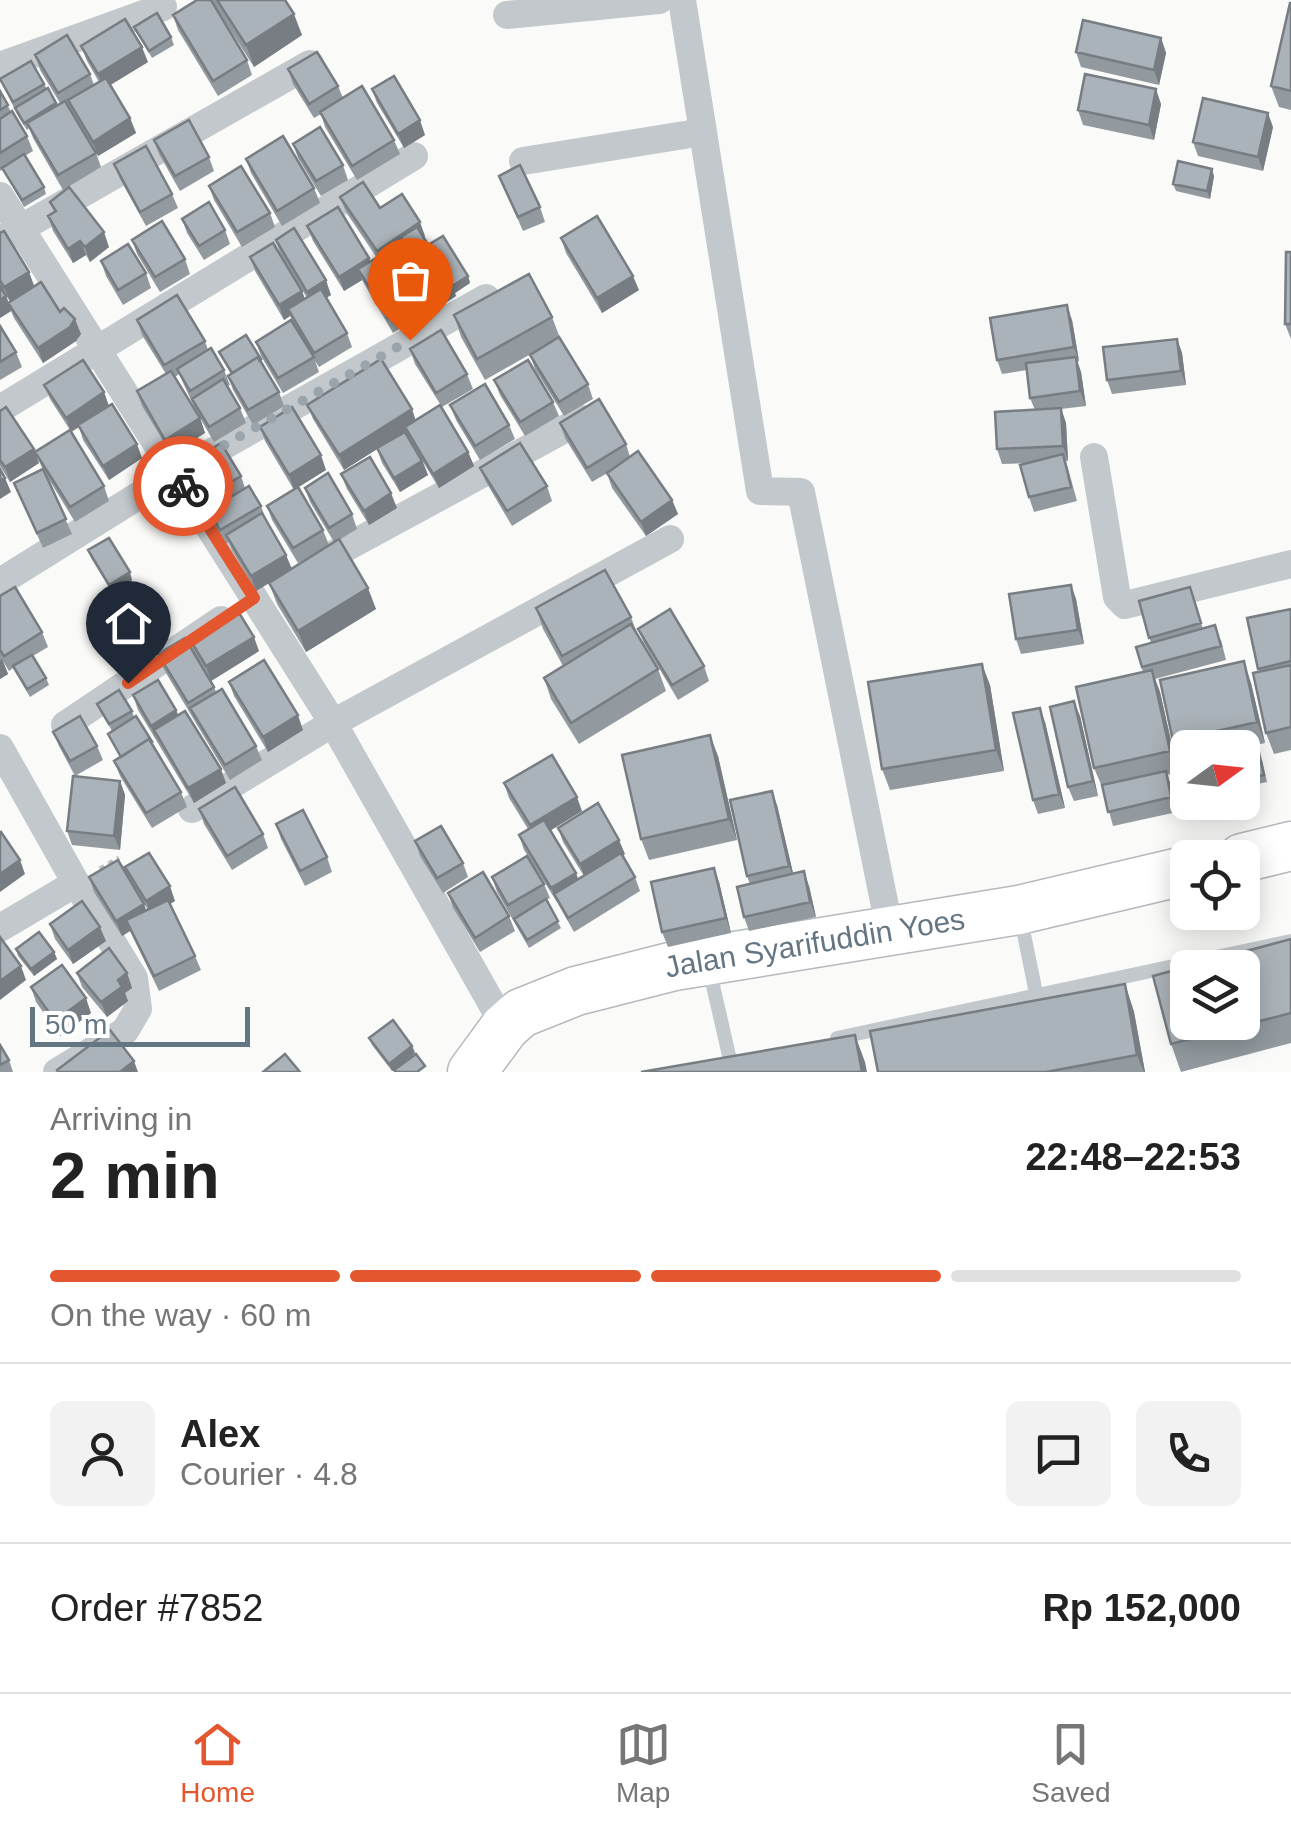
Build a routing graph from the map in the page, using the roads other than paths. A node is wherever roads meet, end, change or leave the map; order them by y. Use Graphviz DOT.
graph roads {
  1 [pos="659,0"];
  2 [pos="682,0"];
  3 [pos="163,7"];
  4 [pos="507,14"];
  5 [pos="310,64"];
  6 [pos="0,66"];
  7 [pos="703,132"];
  8 [pos="414,156"];
  9 [pos="524,160"];
  10 [pos="0,196"];
  11 [pos="10,235"];
  12 [pos="511,284"];
  13 [pos="95,348"];
  14 [pos="0,409"];
  15 [pos="583,419"];
  16 [pos="1094,457"];
  17 [pos="175,473"];
  18 [pos="670,539"];
  19 [pos="1291,564"];
  20 [pos="0,582"];
  21 [pos="271,589"];
  22 [pos="333,724"];
  23 [pos="65,725"];
  24 [pos="1,754"];
  25 [pos="192,808"];
  26 [pos="1291,846"];
  27 [pos="1260,854"];
  28 [pos="1170,874"];
  29 [pos="76,884"];
  30 [pos="1019,910"];
  31 [pos="0,928"];
  32 [pos="890,930"];
  33 [pos="1291,941"];
  34 [pos="707,960"];
  35 [pos="1037,998"];
  36 [pos="506,1027"];
  37 [pos="826,1040"];
  38 [pos="749,1056"];
  39 [pos="57,1072"];
  40 [pos="472,1072"];
  1 -- 4 [label="street"];
  2 -- 7 [label="street"];
  3 -- 6 [label="street"];
  5 -- 11 [label="street"];
  7 -- 9 [label="street"];
  7 -- 32 [label="street"];
  8 -- 13 [label="street"];
  10 -- 11 [label="street"];
  11 -- 13 [label="street"];
  12 -- 17 [label="street"];
  13 -- 14 [label="street"];
  13 -- 17 [label="street"];
  15 -- 21 [label="street"];
  16 -- 19 [label="street"];
  17 -- 20 [label="street"];
  17 -- 21 [label="street"];
  18 -- 22 [label="street"];
  21 -- 22 [label="street"];
  21 -- 23 [label="street"];
  22 -- 25 [label="street"];
  22 -- 36 [label="street"];
  24 -- 29 [label="street"];
  26 -- 27 [label="highway"];
  28 -- 30 [label="highway, Jalan Syarifuddin Yoes"];
  29 -- 31 [label="street"];
  29 -- 39 [label="street"];
  30 -- 32 [label="highway, Jalan Syarifuddin Yoes"];
  30 -- 35 [label="lane"];
  32 -- 34 [label="highway, Jalan Syarifuddin Yoes"];
  33 -- 35 [label="lane"];
  34 -- 36 [label="highway, Jalan Syarifuddin Yoes"];
  34 -- 38 [label="lane"];
  35 -- 37 [label="lane"];
  36 -- 40 [label="highway, Jalan Syarifuddin Yoes"];
}
